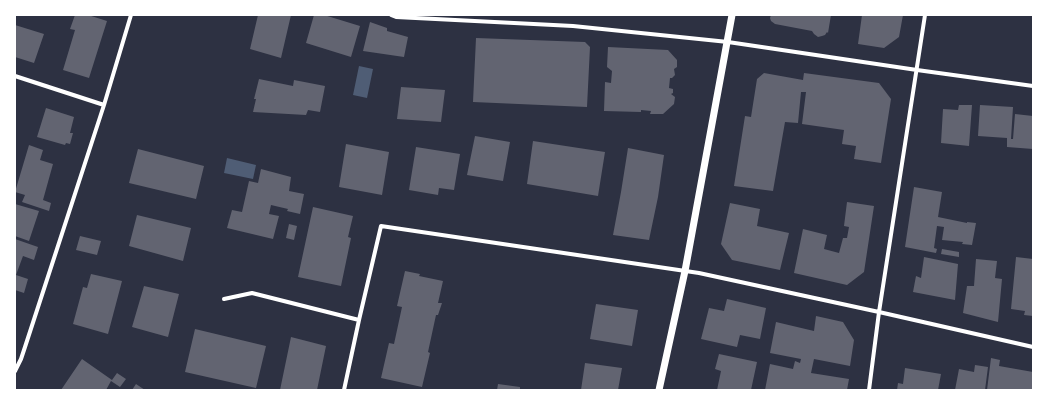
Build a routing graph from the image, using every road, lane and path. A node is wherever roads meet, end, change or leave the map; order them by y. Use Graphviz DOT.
graph roads {
  1 [pos="131,15"];
  2 [pos="391,15"];
  3 [pos="732,15"];
  4 [pos="925,15"];
  5 [pos="728,42"];
  6 [pos="917,70"];
  7 [pos="15,76"];
  8 [pos="1033,86"];
  9 [pos="104,105"];
  10 [pos="686,271"];
  11 [pos="224,299"];
  12 [pos="879,312"];
  13 [pos="358,320"];
  14 [pos="1033,347"];
  15 [pos="15,371"];
  16 [pos="344,390"];
  17 [pos="659,390"];
  18 [pos="868,390"];
  1 -- 9 [label="street"];
  2 -- 5 [label="street"];
  3 -- 5 [label="street"];
  4 -- 6 [label="street"];
  5 -- 6 [label="street"];
  5 -- 10 [label="street"];
  6 -- 8 [label="street"];
  6 -- 12 [label="street"];
  7 -- 9 [label="street"];
  9 -- 15 [label="street"];
  10 -- 12 [label="street"];
  10 -- 13 [label="street"];
  10 -- 17 [label="street"];
  11 -- 13 [label="street"];
  12 -- 14 [label="street"];
  12 -- 18 [label="street"];
  13 -- 16 [label="street"];
}
